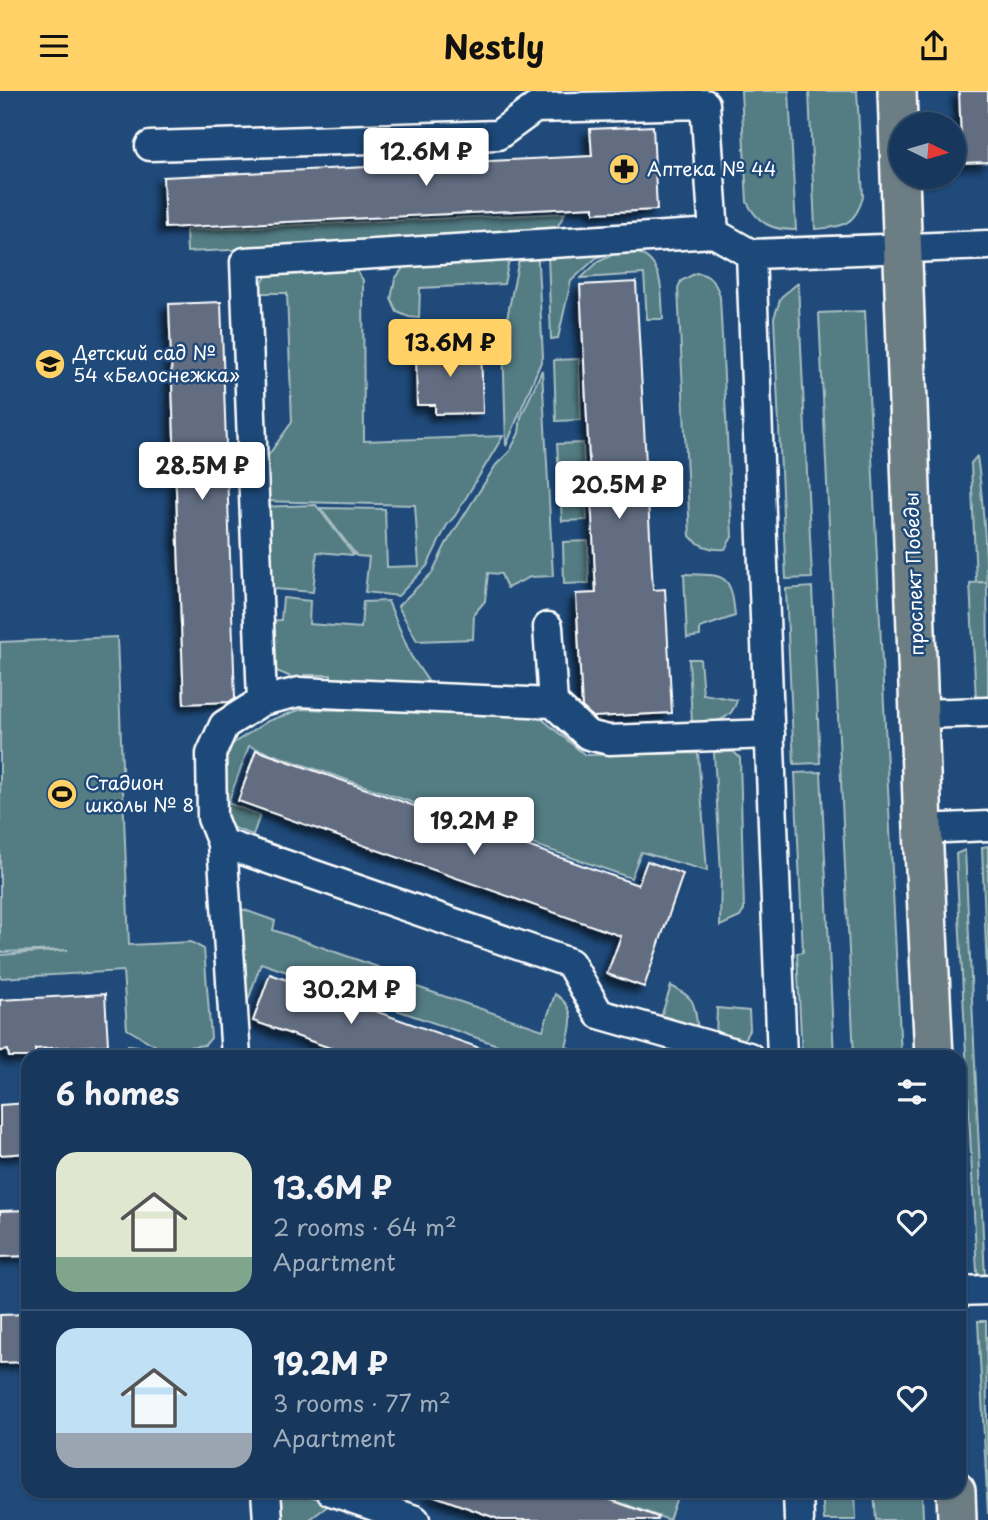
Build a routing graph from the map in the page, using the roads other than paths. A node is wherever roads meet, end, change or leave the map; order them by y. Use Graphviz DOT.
graph roads {
  1 [pos="897,91"];
  2 [pos="530,100"];
  3 [pos="150,146"];
  4 [pos="713,233"];
  5 [pos="988,245"];
  6 [pos="904,249"];
  7 [pos="751,254"];
  8 [pos="548,627"];
  9 [pos="262,701"];
  10 [pos="552,703"];
  11 [pos="988,712"];
  12 [pos="919,714"];
  13 [pos="770,734"];
  14 [pos="988,826"];
  15 [pos="922,829"];
  16 [pos="222,843"];
  17 [pos="236,1050"];
  18 [pos="725,1050"];
  19 [pos="782,1050"];
  20 [pos="934,1050"];
  21 [pos="988,1290"];
  22 [pos="966,1291"];
  23 [pos="266,1498"];
  24 [pos="351,1498"];
  25 [pos="798,1498"];
  26 [pos="956,1498"];
  27 [pos="268,1520"];
  28 [pos="415,1520"];
  29 [pos="799,1520"];
  30 [pos="957,1520"];
  1 -- 6 [label="main road, проспект Победы"];
  2 -- 3 [label="street"];
  2 -- 4 [label="street"];
  4 -- 7 [label="street"];
  4 -- 9 [label="street"];
  5 -- 6 [label="street"];
  6 -- 7 [label="street"];
  6 -- 12 [label="main road, проспект Победы"];
  7 -- 13 [label="street"];
  8 -- 10 [label="street"];
  9 -- 10 [label="street"];
  9 -- 16 [label="street"];
  10 -- 13 [label="street"];
  11 -- 12 [label="street"];
  12 -- 15 [label="main road, проспект Победы"];
  13 -- 19 [label="street"];
  14 -- 15 [label="street"];
  15 -- 20 [label="main road, проспект Победы"];
  16 -- 17 [label="street"];
  16 -- 18 [label="street"];
  21 -- 22 [label="street"];
  23 -- 27 [label="street"];
  24 -- 28 [label="street"];
  25 -- 29 [label="street"];
  26 -- 30 [label="main road"];
}
